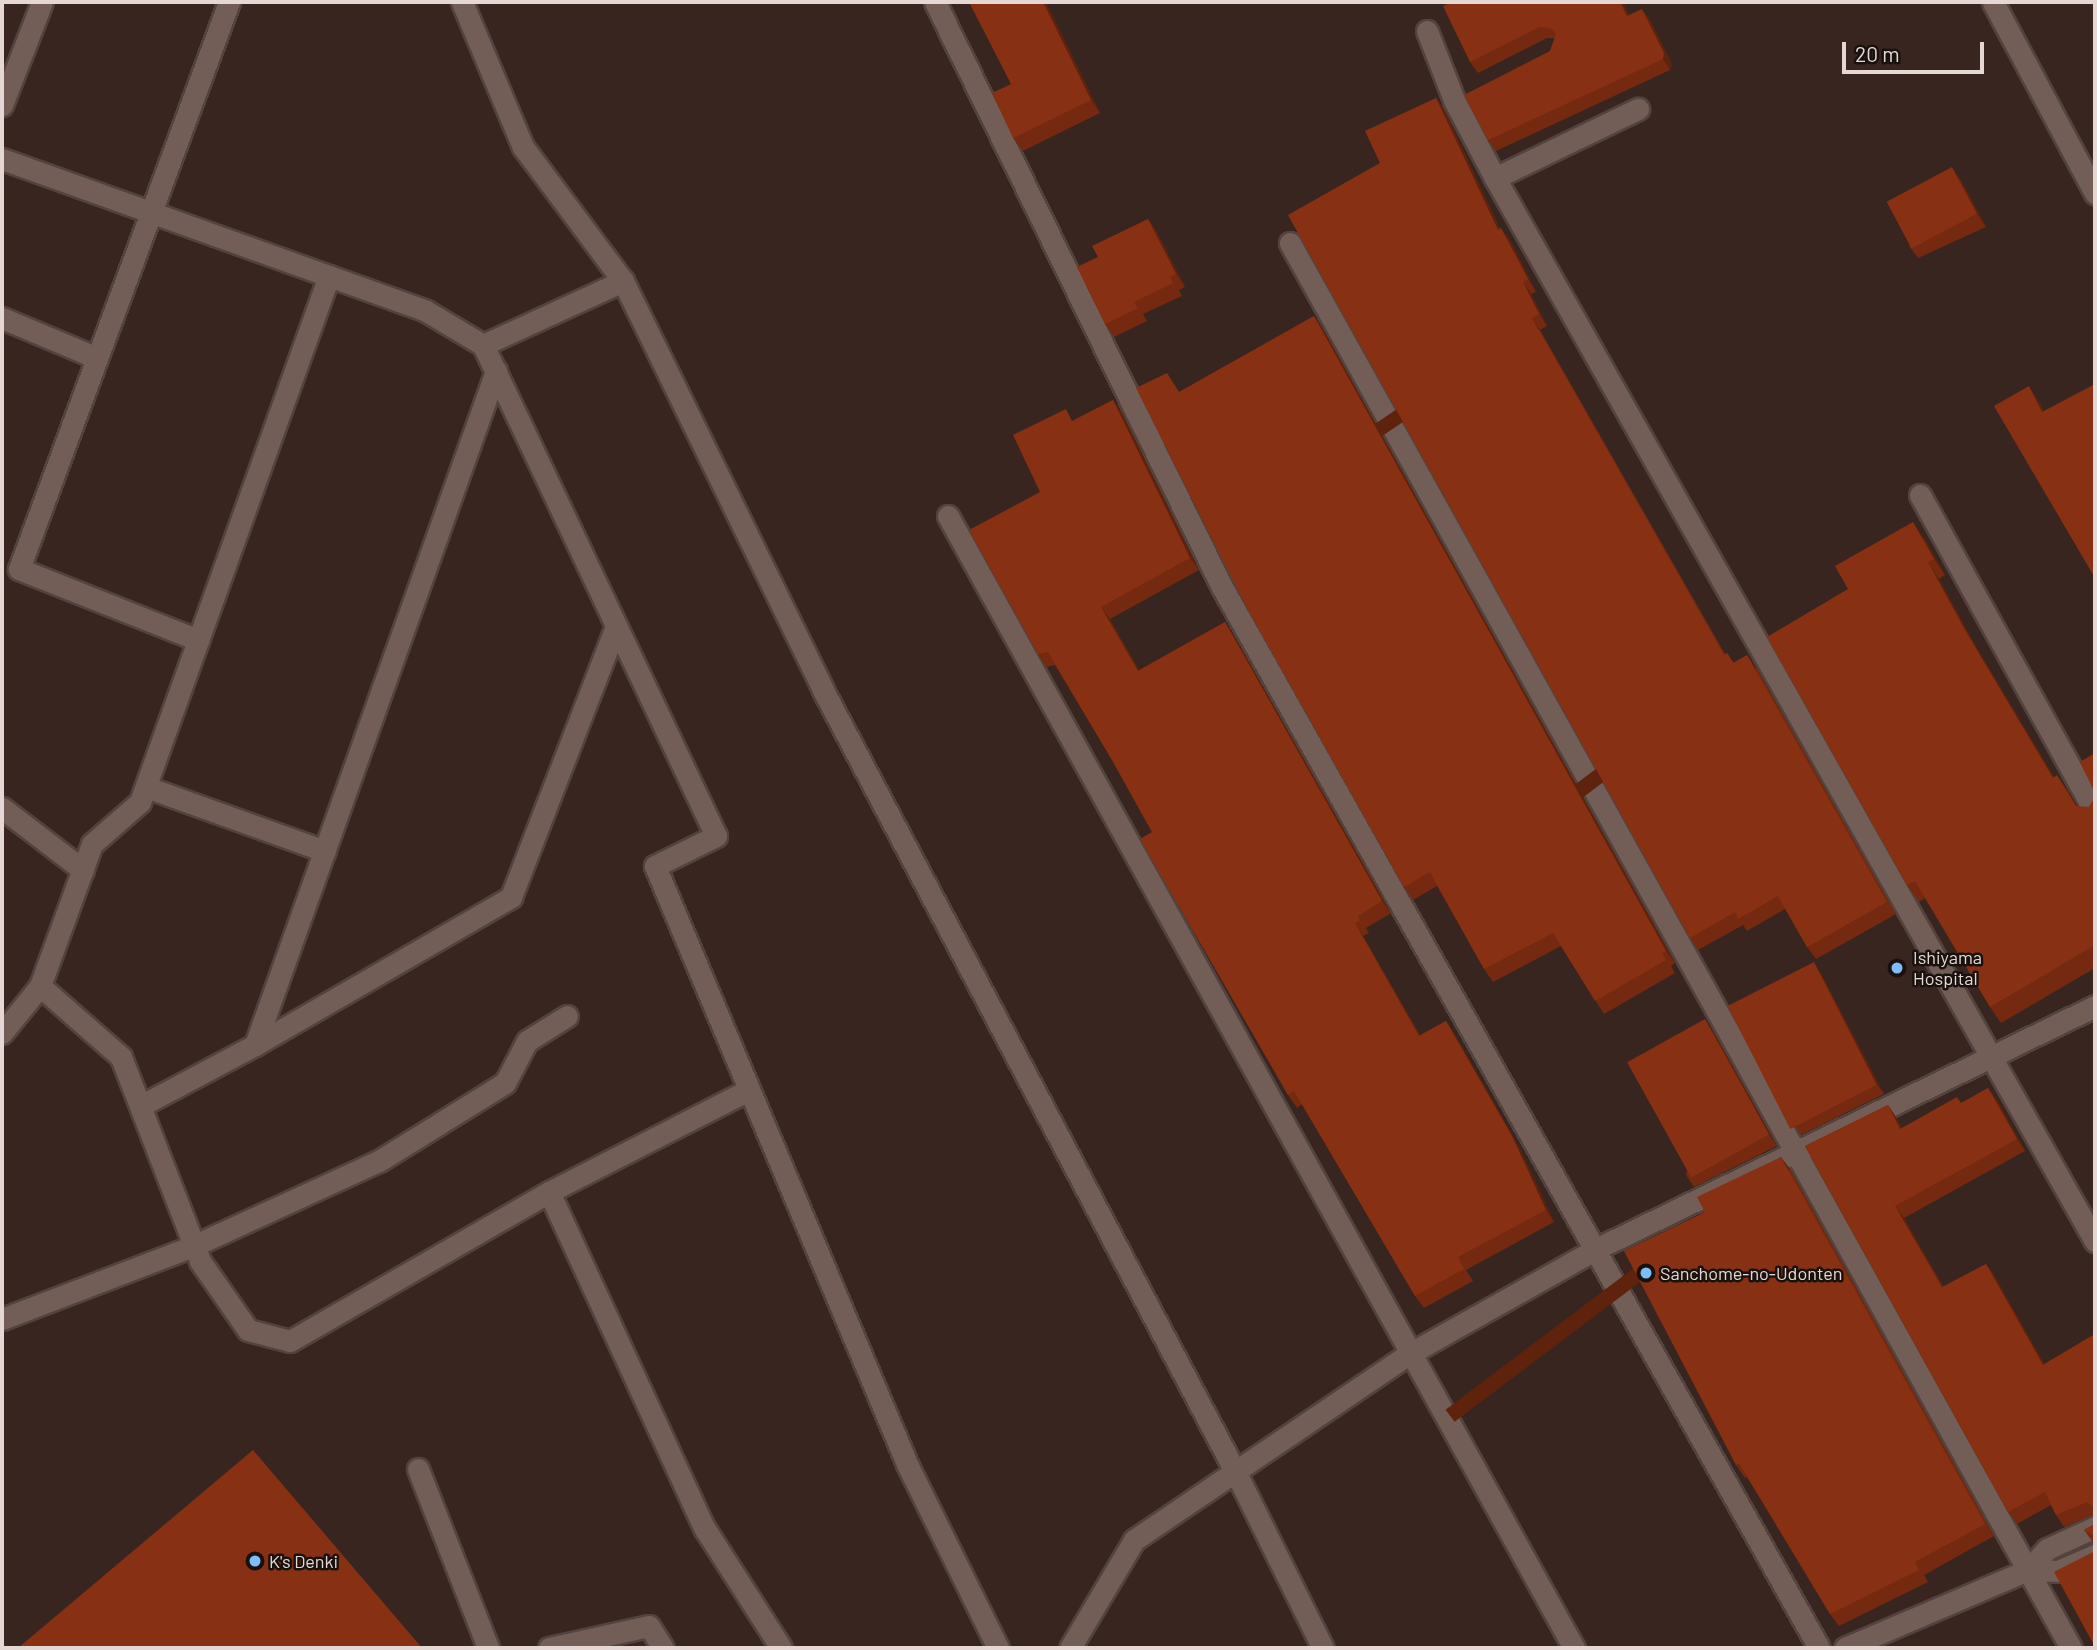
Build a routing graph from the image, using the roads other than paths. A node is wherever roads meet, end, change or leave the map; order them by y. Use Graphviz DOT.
graph roads {
  1 [pos="42,2"];
  2 [pos="229,2"];
  3 [pos="462,2"];
  4 [pos="935,2"];
  5 [pos="1993,2"];
  6 [pos="1427,31"];
  7 [pos="1478,88"];
  8 [pos="1454,100"];
  9 [pos="2,105"];
  10 [pos="1639,109"];
  11 [pos="2,159"];
  12 [pos="1495,178"];
  13 [pos="2095,193"];
  14 [pos="151,212"];
  15 [pos="1290,243"];
  16 [pos="329,276"];
  17 [pos="623,281"];
  18 [pos="2,318"];
  19 [pos="483,345"];
  20 [pos="97,358"];
  21 [pos="496,371"];
  22 [pos="1920,495"];
  23 [pos="948,516"];
  24 [pos="615,629"];
  25 [pos="198,640"];
  26 [pos="146,788"];
  27 [pos="2,808"];
  28 [pos="2095,812"];
  29 [pos="325,851"];
  30 [pos="83,870"];
  31 [pos="40,986"];
  32 [pos="2095,1006"];
  33 [pos="568,1016"];
  34 [pos="2,1033"];
  35 [pos="255,1045"];
  36 [pos="1990,1059"];
  37 [pos="746,1091"];
  38 [pos="142,1105"];
  39 [pos="1795,1149"];
  40 [pos="550,1192"];
  41 [pos="2095,1241"];
  42 [pos="193,1246"];
  43 [pos="1596,1249"];
  44 [pos="2,1319"];
  45 [pos="1409,1353"];
  46 [pos="418,1469"];
  47 [pos="1236,1473"];
  48 [pos="2095,1527"];
  49 [pos="2095,1555"];
  50 [pos="2028,1570"];
  51 [pos="488,1648"];
  52 [pos="549,1648"];
  53 [pos="663,1648"];
  54 [pos="780,1648"];
  55 [pos="998,1648"];
  56 [pos="1070,1648"];
  57 [pos="1323,1648"];
  58 [pos="1574,1648"];
  59 [pos="1819,1648"];
  60 [pos="1845,1648"];
  61 [pos="2071,1648"];
  1 -- 9 [label="street"];
  2 -- 14 [label="street"];
  3 -- 17 [label="street"];
  4 -- 43 [label="street"];
  5 -- 13 [label="street"];
  6 -- 8 [label="street"];
  7 -- 8 [label="street"];
  8 -- 12 [label="street"];
  10 -- 12 [label="street"];
  11 -- 14 [label="street"];
  12 -- 36 [label="street"];
  14 -- 16 [label="street"];
  14 -- 20 [label="street"];
  15 -- 39 [label="street"];
  16 -- 19 [label="street"];
  16 -- 25 [label="street"];
  17 -- 19 [label="street"];
  17 -- 47 [label="street"];
  18 -- 20 [label="street"];
  19 -- 21 [label="street"];
  20 -- 25 [label="street"];
  21 -- 24 [label="street"];
  21 -- 29 [label="street"];
  22 -- 28 [label="street"];
  23 -- 45 [label="street"];
  24 -- 35 [label="street"];
  24 -- 37 [label="street"];
  25 -- 26 [label="street"];
  26 -- 29 [label="street"];
  26 -- 30 [label="street"];
  27 -- 30 [label="street"];
  29 -- 35 [label="street"];
  30 -- 31 [label="street"];
  31 -- 34 [label="street"];
  31 -- 38 [label="street"];
  32 -- 36 [label="street"];
  33 -- 42 [label="street"];
  35 -- 38 [label="street"];
  36 -- 39 [label="street"];
  36 -- 41 [label="street"];
  37 -- 40 [label="street"];
  37 -- 55 [label="street"];
  38 -- 42 [label="street"];
  39 -- 43 [label="street"];
  39 -- 50 [label="street"];
  40 -- 42 [label="street"];
  40 -- 54 [label="street"];
  42 -- 44 [label="street"];
  43 -- 45 [label="street"];
  43 -- 59 [label="street"];
  45 -- 47 [label="street"];
  45 -- 58 [label="street"];
  46 -- 51 [label="street"];
  47 -- 56 [label="street"];
  47 -- 57 [label="street"];
  48 -- 50 [label="street"];
  49 -- 50 [label="street"];
  50 -- 60 [label="street"];
  50 -- 61 [label="street"];
  52 -- 53 [label="street"];
}
